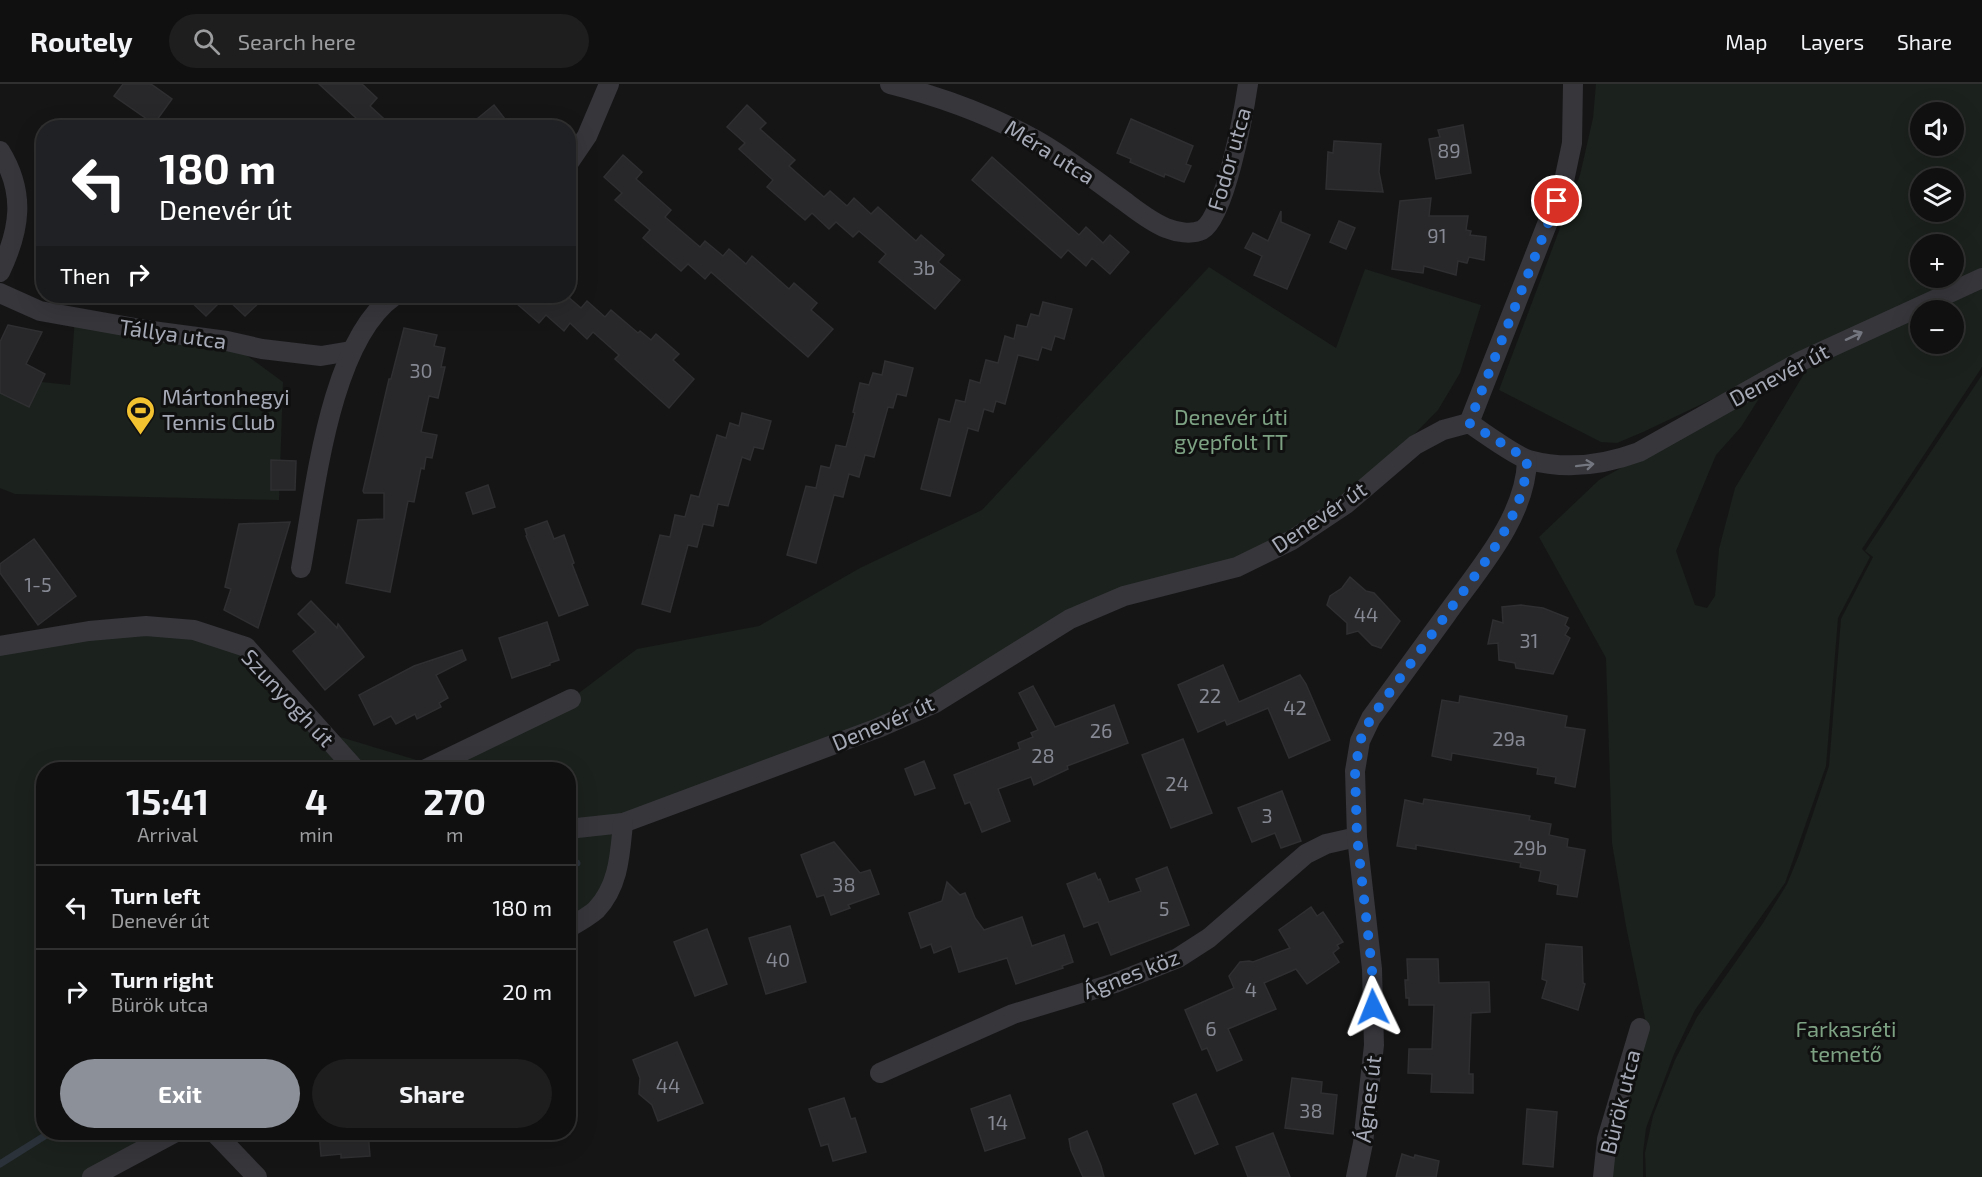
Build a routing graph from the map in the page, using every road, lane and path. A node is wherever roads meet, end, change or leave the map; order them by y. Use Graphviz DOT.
graph roads {
  1 [pos="609,84"];
  2 [pos="890,84"];
  3 [pos="1248,84"];
  4 [pos="1573,84"];
  5 [pos="0,152"];
  6 [pos="576,152"];
  7 [pos="1202,230"];
  8 [pos="0,272"];
  9 [pos="1982,278"];
  10 [pos="0,292"];
  11 [pos="388,303"];
  12 [pos="351,351"];
  13 [pos="1469,423"];
  14 [pos="1527,459"];
  15 [pos="301,568"];
  16 [pos="0,646"];
  17 [pos="571,699"];
  18 [pos="349,762"];
  19 [pos="441,762"];
  20 [pos="623,823"];
  21 [pos="576,828"];
  22 [pos="1357,837"];
  23 [pos="576,923"];
  24 [pos="1640,1028"];
  25 [pos="880,1073"];
  26 [pos="161,1140"];
  27 [pos="222,1140"];
  28 [pos="92,1177"];
  29 [pos="257,1177"];
  30 [pos="1356,1177"];
  31 [pos="1603,1177"];
  1 -- 6 [label="street"];
  2 -- 7 [label="street, Méra utca"];
  3 -- 7 [label="street, Fodor utca"];
  4 -- 13 [label="street"];
  5 -- 8 [label="street"];
  14 -- 9 [label="street, Denevér út, one-way"];
  10 -- 12 [label="street, Tállya utca"];
  11 -- 12 [label="street"];
  12 -- 15 [label="street"];
  13 -- 14 [label="street, Denevér út"];
  13 -- 20 [label="street, Denevér út"];
  14 -- 22 [label="street, Ágnes út"];
  16 -- 18 [label="street, Szunyogh út"];
  17 -- 19 [label="street"];
  20 -- 21 [label="street"];
  20 -- 23 [label="street"];
  22 -- 25 [label="street, Ágnes köz"];
  22 -- 30 [label="street, Ágnes út"];
  24 -- 31 [label="street, Bürök utca"];
  26 -- 28 [label="street"];
  27 -- 29 [label="street"];
}
